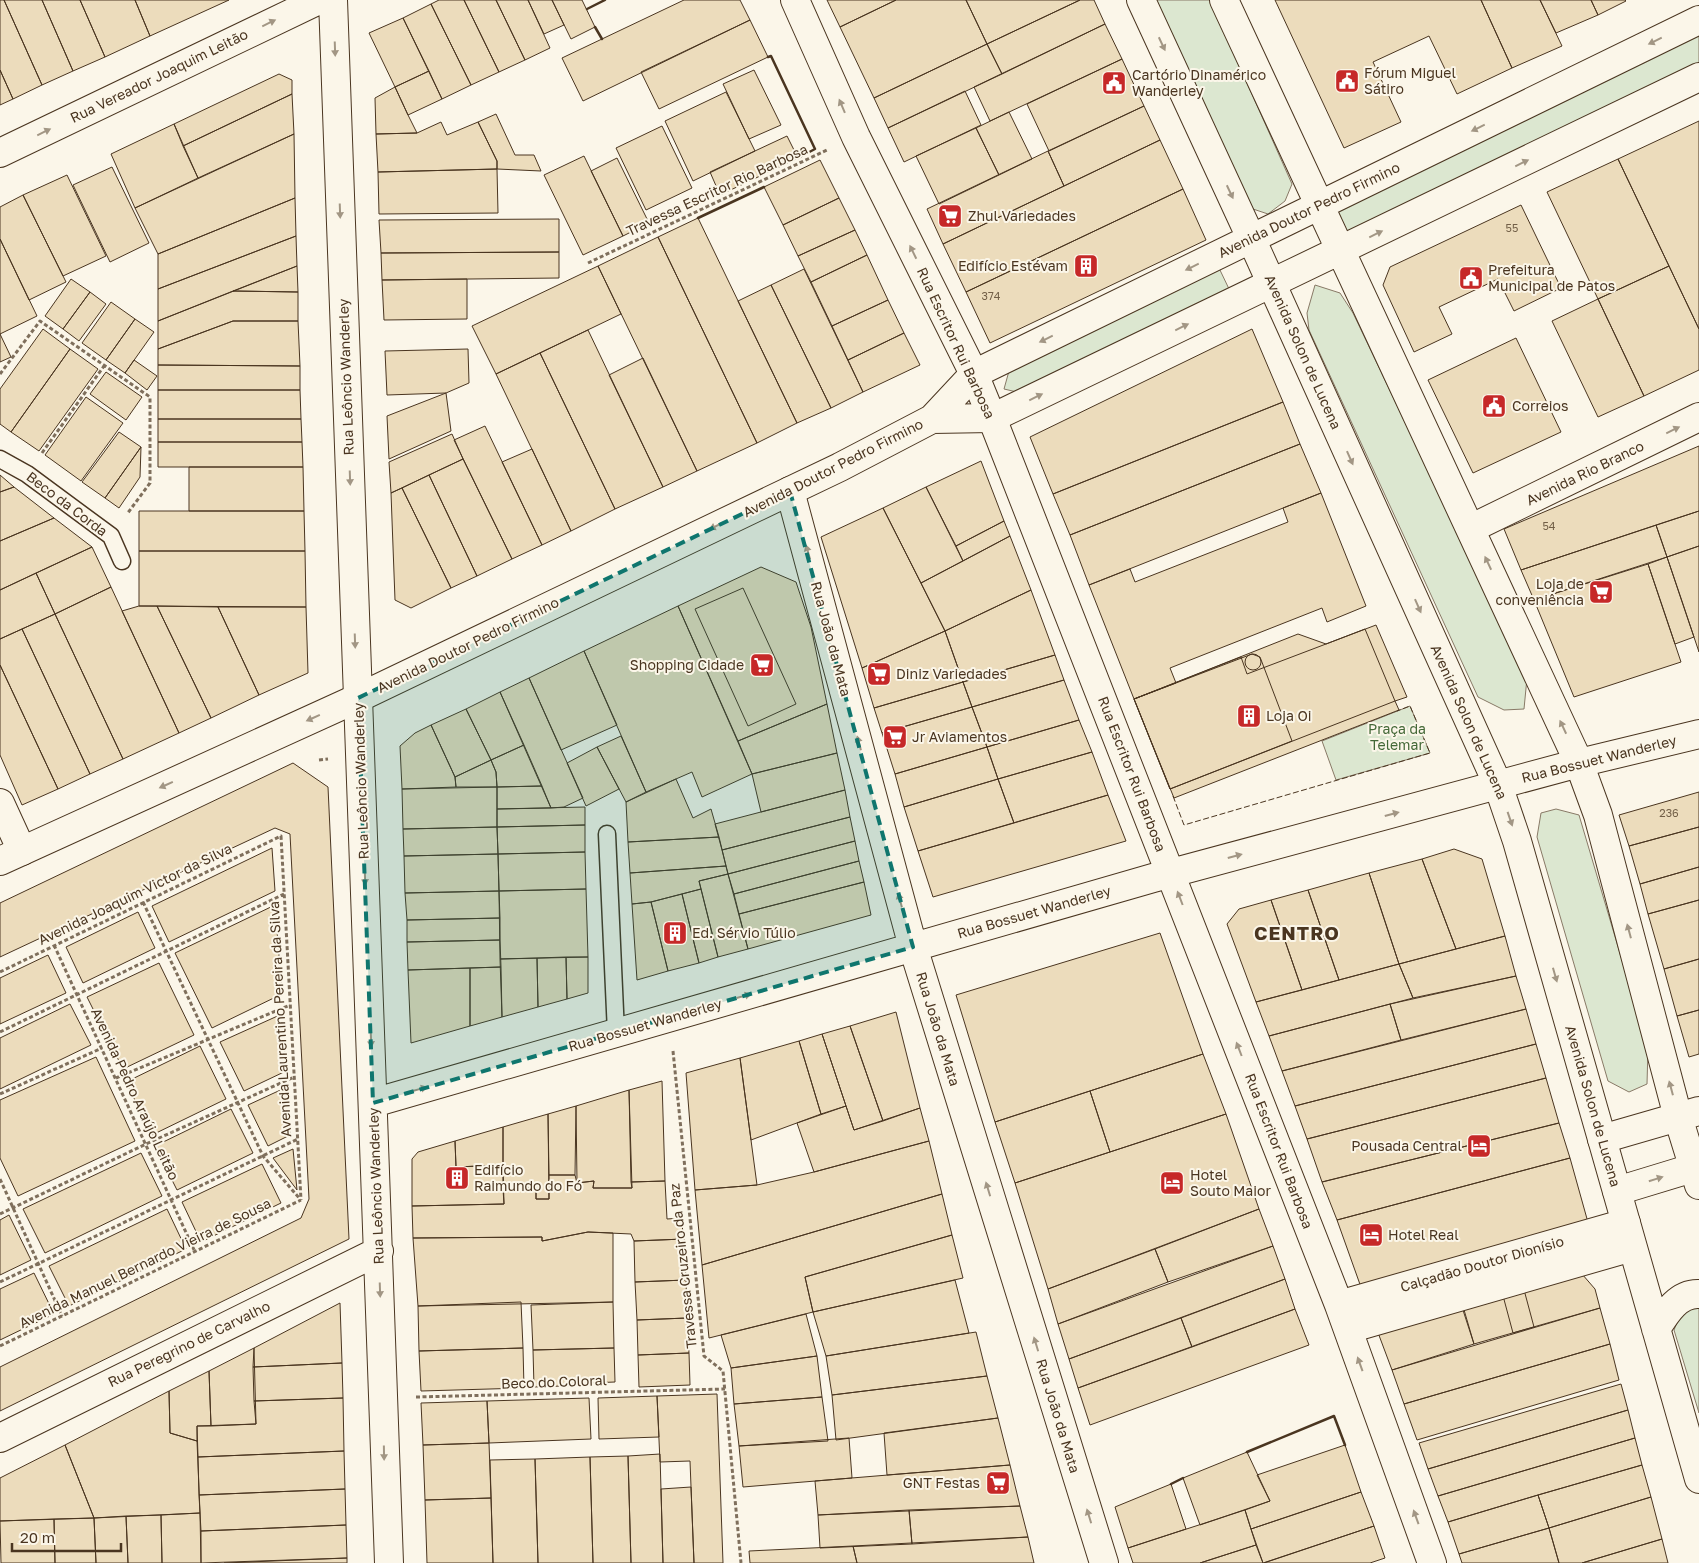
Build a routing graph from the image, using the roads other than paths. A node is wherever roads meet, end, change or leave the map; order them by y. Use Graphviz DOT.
graph roads {
  1 [pos="319,0"];
  2 [pos="333,0"];
  3 [pos="794,0"];
  4 [pos="1141,0"];
  5 [pos="1224,0"];
  6 [pos="1699,20"];
  7 [pos="1699,77"];
  8 [pos="0,153"];
  9 [pos="1320,204"];
  10 [pos="1252,238"];
  11 [pos="1340,251"];
  12 [pos="1271,284"];
  13 [pos="974,374"];
  14 [pos="1699,417"];
  15 [pos="932,418"];
  16 [pos="992,418"];
  17 [pos="0,459"];
  18 [pos="790,491"];
  19 [pos="1472,528"];
  20 [pos="122,560"];
  21 [pos="358,698"];
  22 [pos="1699,734"];
  23 [pos="1579,763"];
  24 [pos="1498,785"];
  25 [pos="0,802"];
  26 [pos="607,834"];
  27 [pos="11,856"];
  28 [pos="1171,873"];
  29 [pos="913,947"];
  30 [pos="616,1033"];
  31 [pos="373,1103"];
  32 [pos="1689,1114"];
  33 [pos="1602,1139"];
  34 [pos="1697,1173"];
  35 [pos="1617,1191"];
  36 [pos="1629,1235"];
  37 [pos="379,1251"];
  38 [pos="1699,1294"];
  39 [pos="1343,1317"];
  40 [pos="1656,1329"];
  41 [pos="0,1438"];
  42 [pos="1699,1479"];
  43 [pos="389,1563"];
  44 [pos="1104,1563"];
  45 [pos="1432,1563"];
  8 -- 1 [label="street, Rua Vereador Joaquim Leitão, one-way"];
  2 -- 21 [label="street, Rua Leôncio Wanderley, one-way"];
  13 -- 3 [label="street, Rua Escritor Rui Barbosa, one-way"];
  4 -- 10 [label="street, Avenida Solon de Lucena, one-way"];
  5 -- 9 [label="street"];
  6 -- 9 [label="street, Avenida Doutor Pedro Firmino, one-way"];
  11 -- 7 [label="street, Avenida Doutor Pedro Firmino, one-way"];
  9 -- 10 [label="street, Avenida Doutor Pedro Firmino"];
  9 -- 11 [label="street"];
  10 -- 12 [label="street, Avenida Solon de Lucena"];
  10 -- 13 [label="street, Avenida Doutor Pedro Firmino, one-way"];
  11 -- 12 [label="street, Avenida Doutor Pedro Firmino"];
  11 -- 19 [label="street"];
  16 -- 12 [label="street, Avenida Doutor Pedro Firmino, one-way"];
  12 -- 24 [label="street, Avenida Solon de Lucena, one-way"];
  13 -- 15 [label="street, Avenida Doutor Pedro Firmino"];
  13 -- 16 [label="street, Rua Escritor Rui Barbosa"];
  19 -- 14 [label="street, Avenida Rio Branco, one-way"];
  15 -- 16 [label="street, Avenida Doutor Pedro Firmino"];
  15 -- 18 [label="street, Avenida Doutor Pedro Firmino"];
  16 -- 28 [label="street, Rua Escritor Rui Barbosa"];
  17 -- 20 [label="lane, Beco da Corda"];
  18 -- 21 [label="street, Avenida Doutor Pedro Firmino, one-way"];
  29 -- 18 [label="street, Rua João da Mata, one-way"];
  23 -- 19 [label="street, one-way"];
  21 -- 27 [label="street, Avenida Doutor Pedro Firmino, one-way"];
  21 -- 31 [label="street, Rua Leôncio Wanderley, one-way"];
  22 -- 23 [label="street, Rua Bossuet Wanderley"];
  23 -- 24 [label="street, Rua Bossuet Wanderley"];
  32 -- 23 [label="street, one-way"];
  28 -- 24 [label="street, Rua Bossuet Wanderley, one-way"];
  24 -- 33 [label="street, Avenida Solon de Lucena, one-way"];
  25 -- 27 [label="street"];
  26 -- 30 [label="lane"];
  28 -- 29 [label="street, Rua Bossuet Wanderley"];
  39 -- 28 [label="street, Rua Escritor Rui Barbosa, one-way"];
  30 -- 29 [label="street, Rua Bossuet Wanderley, one-way"];
  44 -- 29 [label="street, Rua João da Mata, one-way"];
  31 -- 30 [label="street, Rua Bossuet Wanderley, one-way"];
  31 -- 37 [label="street, Rua Leôncio Wanderley"];
  32 -- 33 [label="street"];
  32 -- 34 [label="street"];
  33 -- 35 [label="street, Avenida Solon de Lucena"];
  35 -- 34 [label="street, one-way"];
  35 -- 36 [label="street, Avenida Solon de Lucena"];
  36 -- 39 [label="street, Calçadão Doutor Dionísio"];
  36 -- 40 [label="street, Avenida Solon de Lucena"];
  37 -- 41 [label="street, Rua Peregrino de Carvalho"];
  37 -- 43 [label="street, Rua Leôncio Wanderley, one-way"];
  38 -- 40 [label="street"];
  45 -- 39 [label="street, Rua Escritor Rui Barbosa, one-way"];
  40 -- 42 [label="street, Avenida Solon de Lucena"];
}
